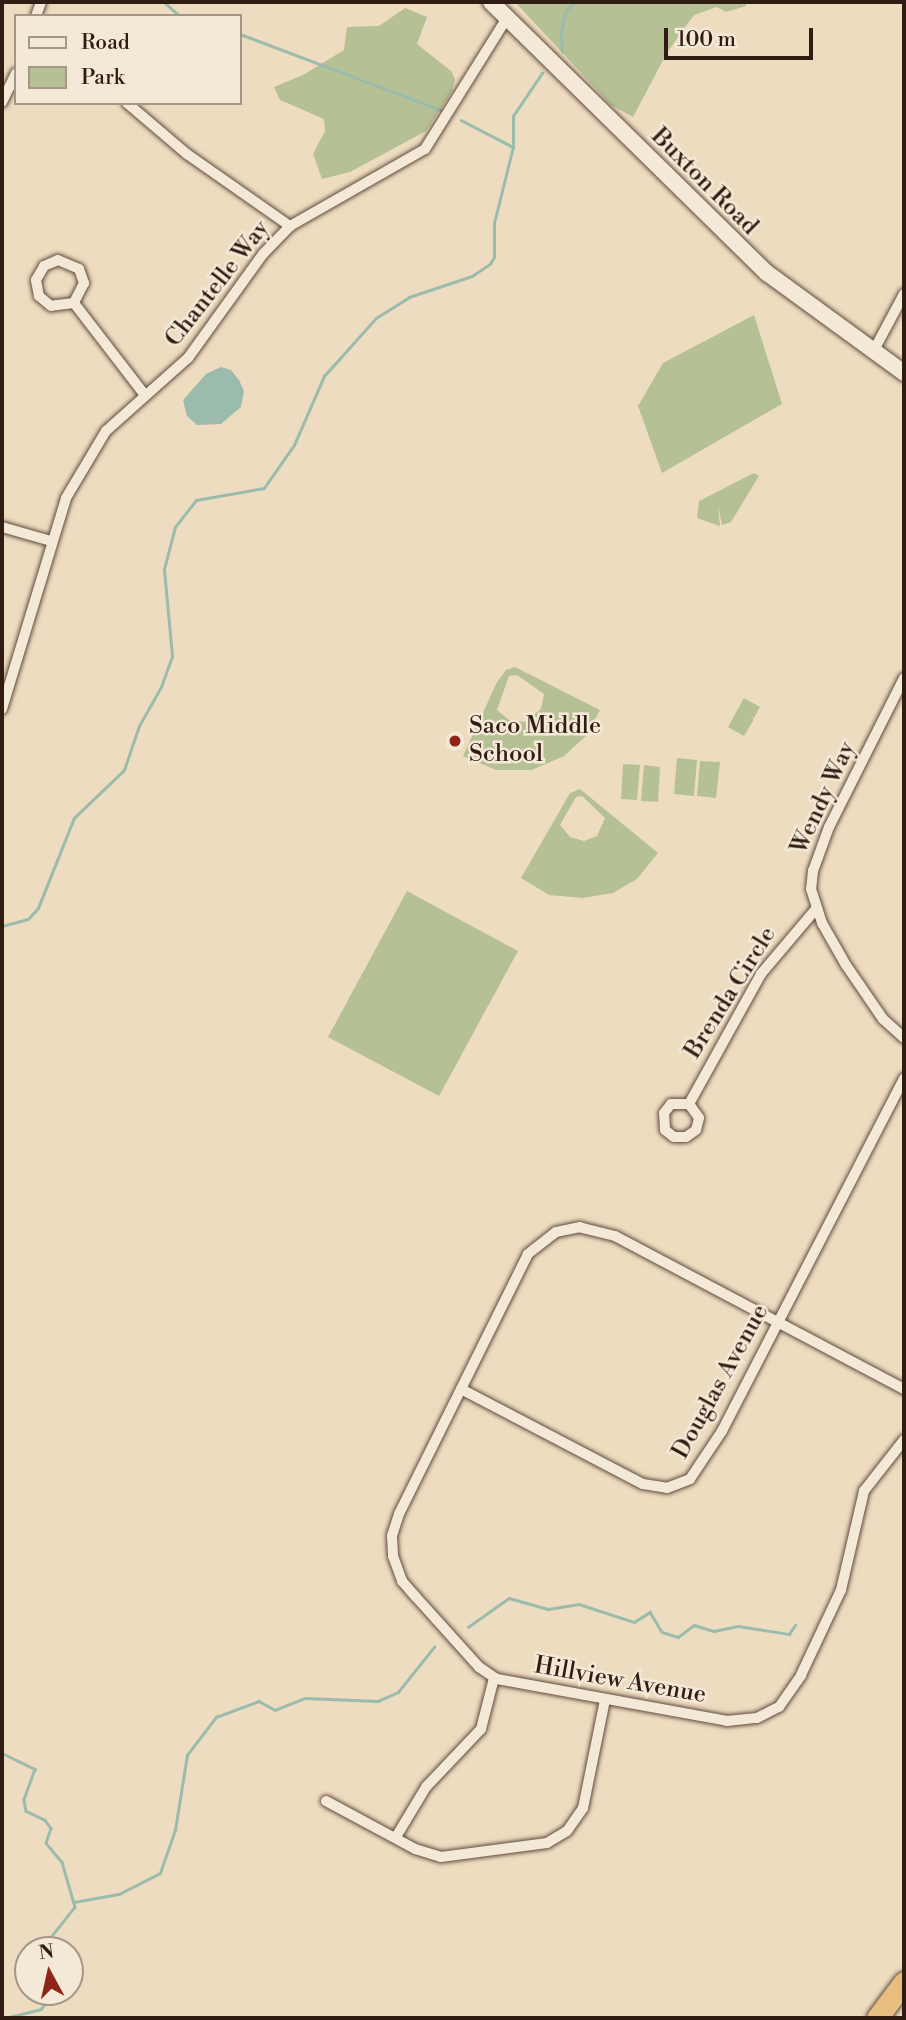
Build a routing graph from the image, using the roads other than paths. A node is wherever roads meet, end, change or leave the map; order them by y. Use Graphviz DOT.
graph roads {
  1 [pos="491,2"];
  2 [pos="507,18"];
  3 [pos="14,77"];
  4 [pos="2,102"];
  5 [pos="129,105"];
  6 [pos="290,226"];
  7 [pos="904,294"];
  8 [pos="75,303"];
  9 [pos="873,352"];
  10 [pos="904,373"];
  11 [pos="144,394"];
  12 [pos="2,527"];
  13 [pos="51,541"];
  14 [pos="904,678"];
  15 [pos="2,709"];
  16 [pos="816,909"];
  17 [pos="904,1038"];
  18 [pos="904,1078"];
  19 [pos="689,1104"];
  20 [pos="779,1320"];
  21 [pos="461,1389"];
  22 [pos="904,1389"];
  23 [pos="904,1440"];
  24 [pos="495,1678"];
  25 [pos="605,1700"];
  26 [pos="326,1801"];
  27 [pos="396,1837"];
  28 [pos="904,1982"];
  29 [pos="877,2018"];
  1 -- 2 [label="main road, Buxton Road"];
  2 -- 6 [label="street, Chantelle Way"];
  2 -- 9 [label="main road, Buxton Road"];
  3 -- 4 [label="street"];
  5 -- 6 [label="street"];
  6 -- 11 [label="street, Chantelle Way"];
  7 -- 9 [label="street"];
  8 -- 8 [label="street"];
  8 -- 11 [label="street"];
  9 -- 10 [label="main road, Buxton Road"];
  11 -- 13 [label="street, Chantelle Way"];
  12 -- 13 [label="street"];
  13 -- 15 [label="street, Chantelle Way"];
  14 -- 16 [label="street, Wendy Way"];
  16 -- 17 [label="street, Wendy Way"];
  16 -- 19 [label="street, Brenda Circle"];
  18 -- 20 [label="street, Douglas Avenue"];
  20 -- 21 [label="street, Hillview Avenue"];
  20 -- 21 [label="street, Douglas Avenue"];
  20 -- 22 [label="street, Hillview Avenue"];
  21 -- 24 [label="street, Hillview Avenue"];
  23 -- 25 [label="street, Hillview Avenue"];
  24 -- 25 [label="street, Hillview Avenue"];
  24 -- 27 [label="street"];
  25 -- 27 [label="street"];
  26 -- 27 [label="street"];
  28 -- 29 [label="highway"];
}
